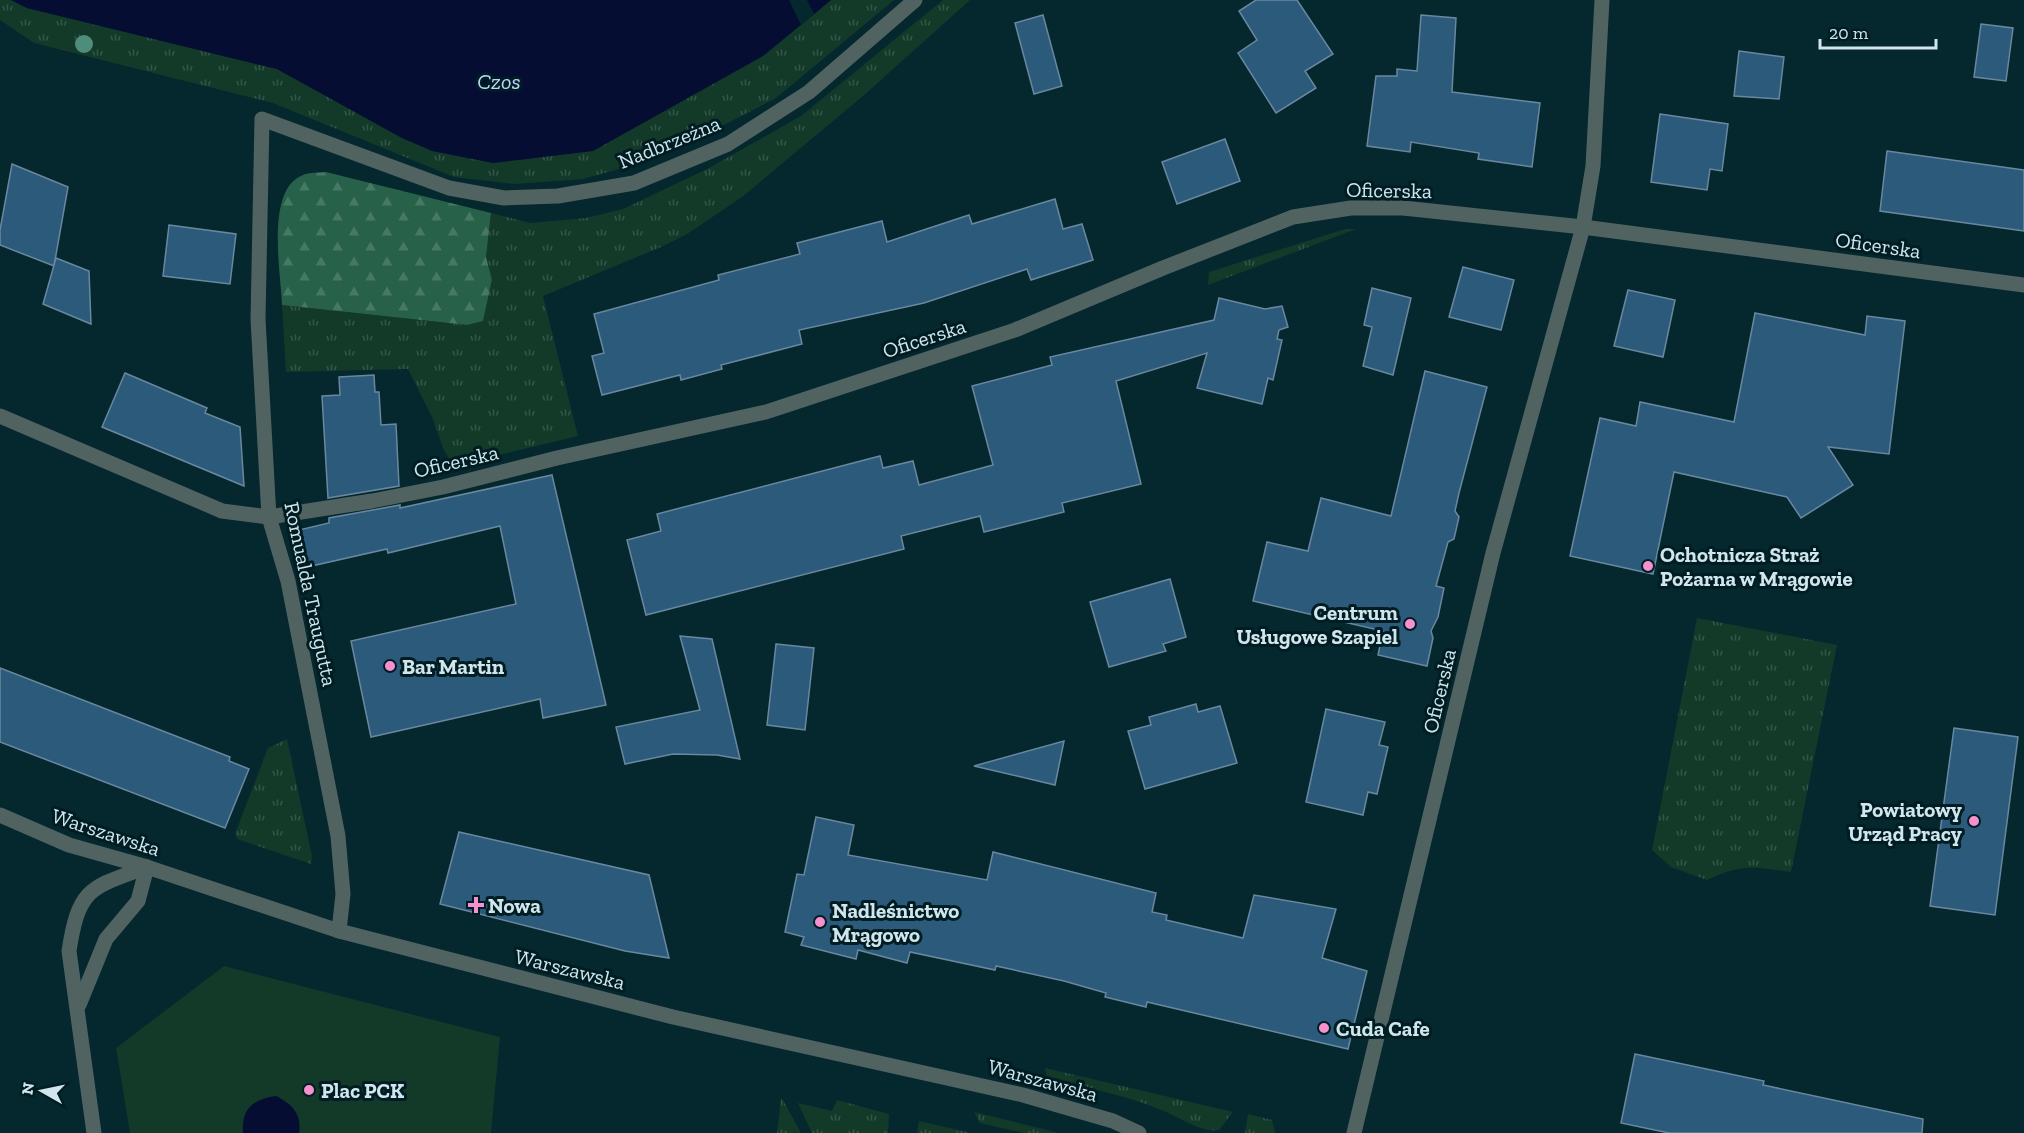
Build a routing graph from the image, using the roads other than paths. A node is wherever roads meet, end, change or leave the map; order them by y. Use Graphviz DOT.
graph roads {
  1 [pos="915,0"];
  2 [pos="1602,0"];
  3 [pos="262,119"];
  4 [pos="1583,227"];
  5 [pos="2024,285"];
  6 [pos="0,416"];
  7 [pos="269,517"];
  8 [pos="0,815"];
  9 [pos="147,867"];
  10 [pos="339,931"];
  11 [pos="78,1005"];
  12 [pos="94,1133"];
  13 [pos="1139,1133"];
  14 [pos="1354,1133"];
  1 -- 3 [label="street, Nadbrzeżna"];
  2 -- 4 [label="street, Oficerska"];
  3 -- 7 [label="street, Romualda Traugutta"];
  4 -- 5 [label="street, Oficerska"];
  4 -- 7 [label="street, Oficerska"];
  4 -- 14 [label="street, Oficerska"];
  6 -- 7 [label="street, Oficerska"];
  7 -- 10 [label="street, Romualda Traugutta"];
  8 -- 9 [label="street, Warszawska"];
  9 -- 10 [label="street, Warszawska"];
  9 -- 11 [label="street"];
  9 -- 11 [label="street"];
  10 -- 13 [label="street, Warszawska"];
  11 -- 12 [label="street"];
}
